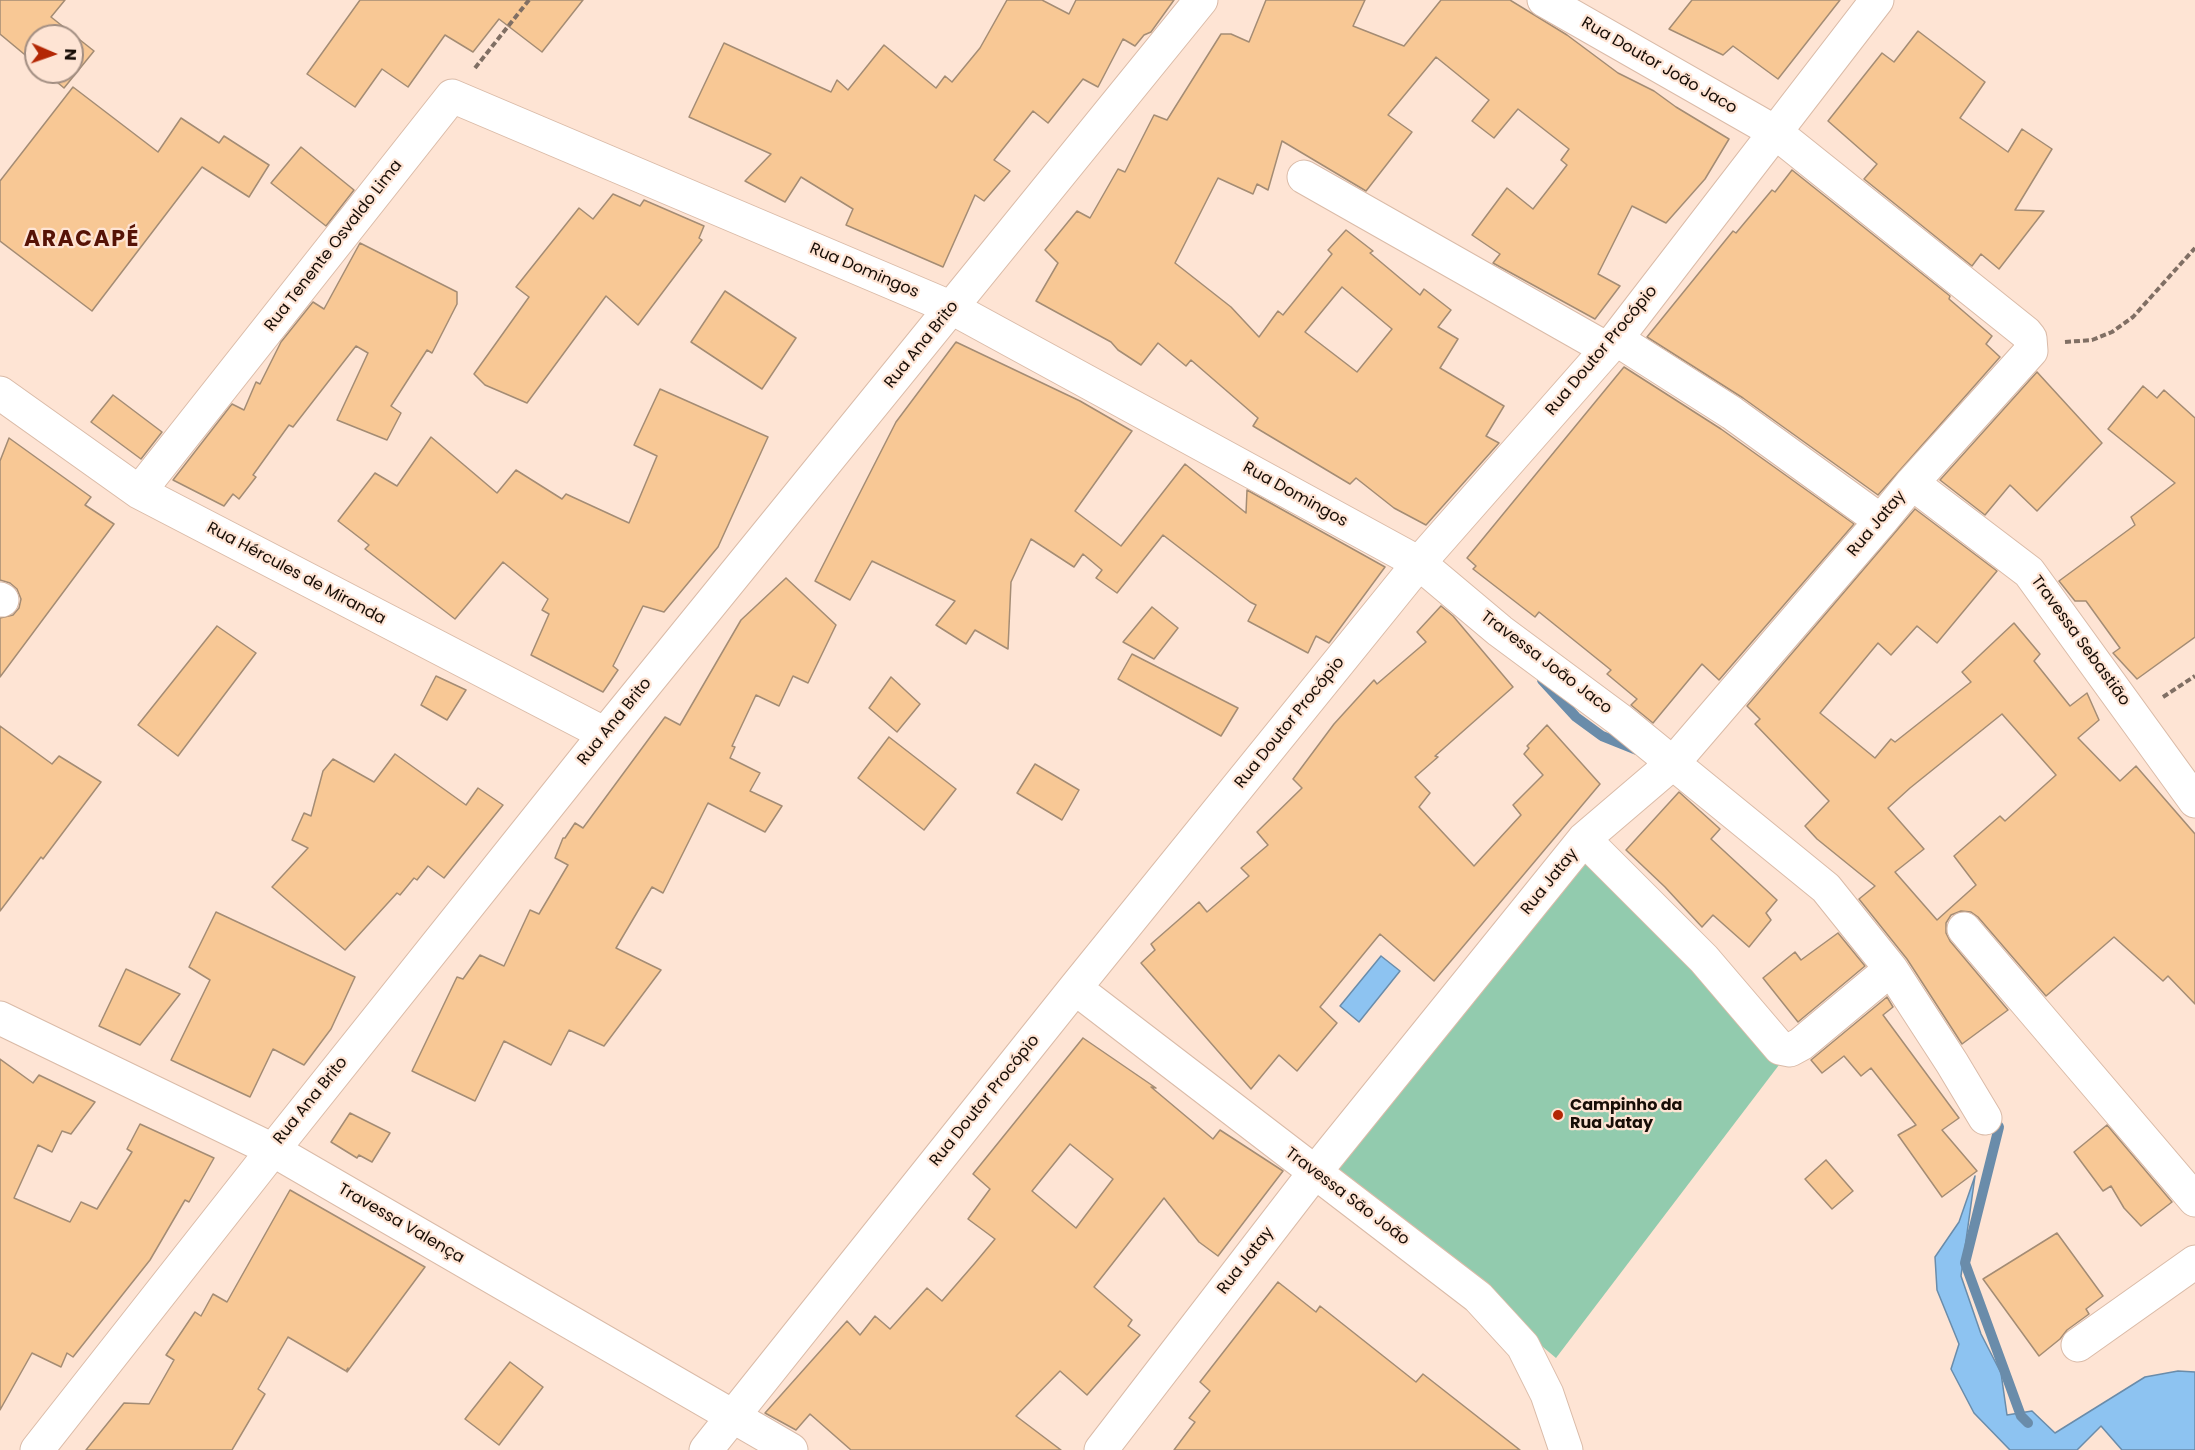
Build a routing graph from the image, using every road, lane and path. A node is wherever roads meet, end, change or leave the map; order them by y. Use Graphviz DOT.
graph roads {
  1 [pos="529,0"];
  2 [pos="1201,0"];
  3 [pos="1544,0"];
  4 [pos="1877,0"];
  5 [pos="452,96"];
  6 [pos="1775,132"];
  7 [pos="1304,177"];
  8 [pos="2195,248"];
  9 [pos="952,308"];
  10 [pos="1611,344"];
  11 [pos="2031,345"];
  12 [pos="0,393"];
  13 [pos="1912,483"];
  14 [pos="139,492"];
  15 [pos="1881,521"];
  16 [pos="1419,563"];
  17 [pos="605,734"];
  18 [pos="1673,763"];
  19 [pos="2195,801"];
  20 [pos="1584,839"];
  21 [pos="1964,929"];
  22 [pos="1891,969"];
  23 [pos="1075,988"];
  24 [pos="0,1018"];
  25 [pos="1984,1118"];
  26 [pos="273,1150"];
  27 [pos="1315,1173"];
  28 [pos="2195,1200"];
  29 [pos="2195,1262"];
  30 [pos="2078,1345"];
  31 [pos="734,1416"];
  32 [pos="37,1450"];
  33 [pos="706,1450"];
  34 [pos="791,1450"];
  35 [pos="1101,1450"];
  36 [pos="1566,1450"];
  1 -- 5 [label="path"];
  2 -- 9 [label="street, Rua Ana Brito"];
  3 -- 6 [label="street, Rua Doutor João Jaco"];
  4 -- 6 [label="street, Rua Doutor Procópio"];
  5 -- 9 [label="street, Rua Domingos"];
  5 -- 14 [label="street, Rua Tenente Osvaldo Lima"];
  6 -- 10 [label="street, Rua Doutor Procópio"];
  6 -- 11 [label="street, Rua Doutor João Jaco"];
  7 -- 10 [label="street"];
  8 -- 11 [label="path"];
  9 -- 16 [label="street, Rua Domingos"];
  9 -- 17 [label="street, Rua Ana Brito"];
  10 -- 15 [label="street"];
  10 -- 16 [label="street, Rua Doutor Procópio"];
  11 -- 13 [label="street, Rua Jatay"];
  12 -- 14 [label="street, Rua Hércules de Miranda"];
  13 -- 15 [label="street, Rua Jatay"];
  13 -- 19 [label="street, Travessa Sebastião"];
  14 -- 17 [label="street, Rua Hércules de Miranda"];
  15 -- 18 [label="street, Rua Jatay"];
  16 -- 18 [label="street, Travessa João Jaco"];
  16 -- 23 [label="street, Rua Doutor Procópio"];
  17 -- 26 [label="street, Rua Ana Brito"];
  18 -- 20 [label="street, Rua Jatay"];
  18 -- 22 [label="street, Travessa João Jaco"];
  20 -- 22 [label="street"];
  20 -- 27 [label="street, Rua Jatay"];
  21 -- 28 [label="street"];
  22 -- 25 [label="street, Travessa João Jaco"];
  23 -- 27 [label="street, Travessa São João"];
  23 -- 31 [label="street, Rua Doutor Procópio"];
  24 -- 26 [label="street, Travessa Valença"];
  26 -- 31 [label="street, Travessa Valença"];
  26 -- 32 [label="street, Rua Ana Brito"];
  27 -- 35 [label="street, Rua Jatay"];
  27 -- 36 [label="street, Travessa São João"];
  29 -- 30 [label="street"];
  31 -- 33 [label="street, Rua Doutor Procópio"];
  31 -- 34 [label="street, Travessa Valença"];
}
